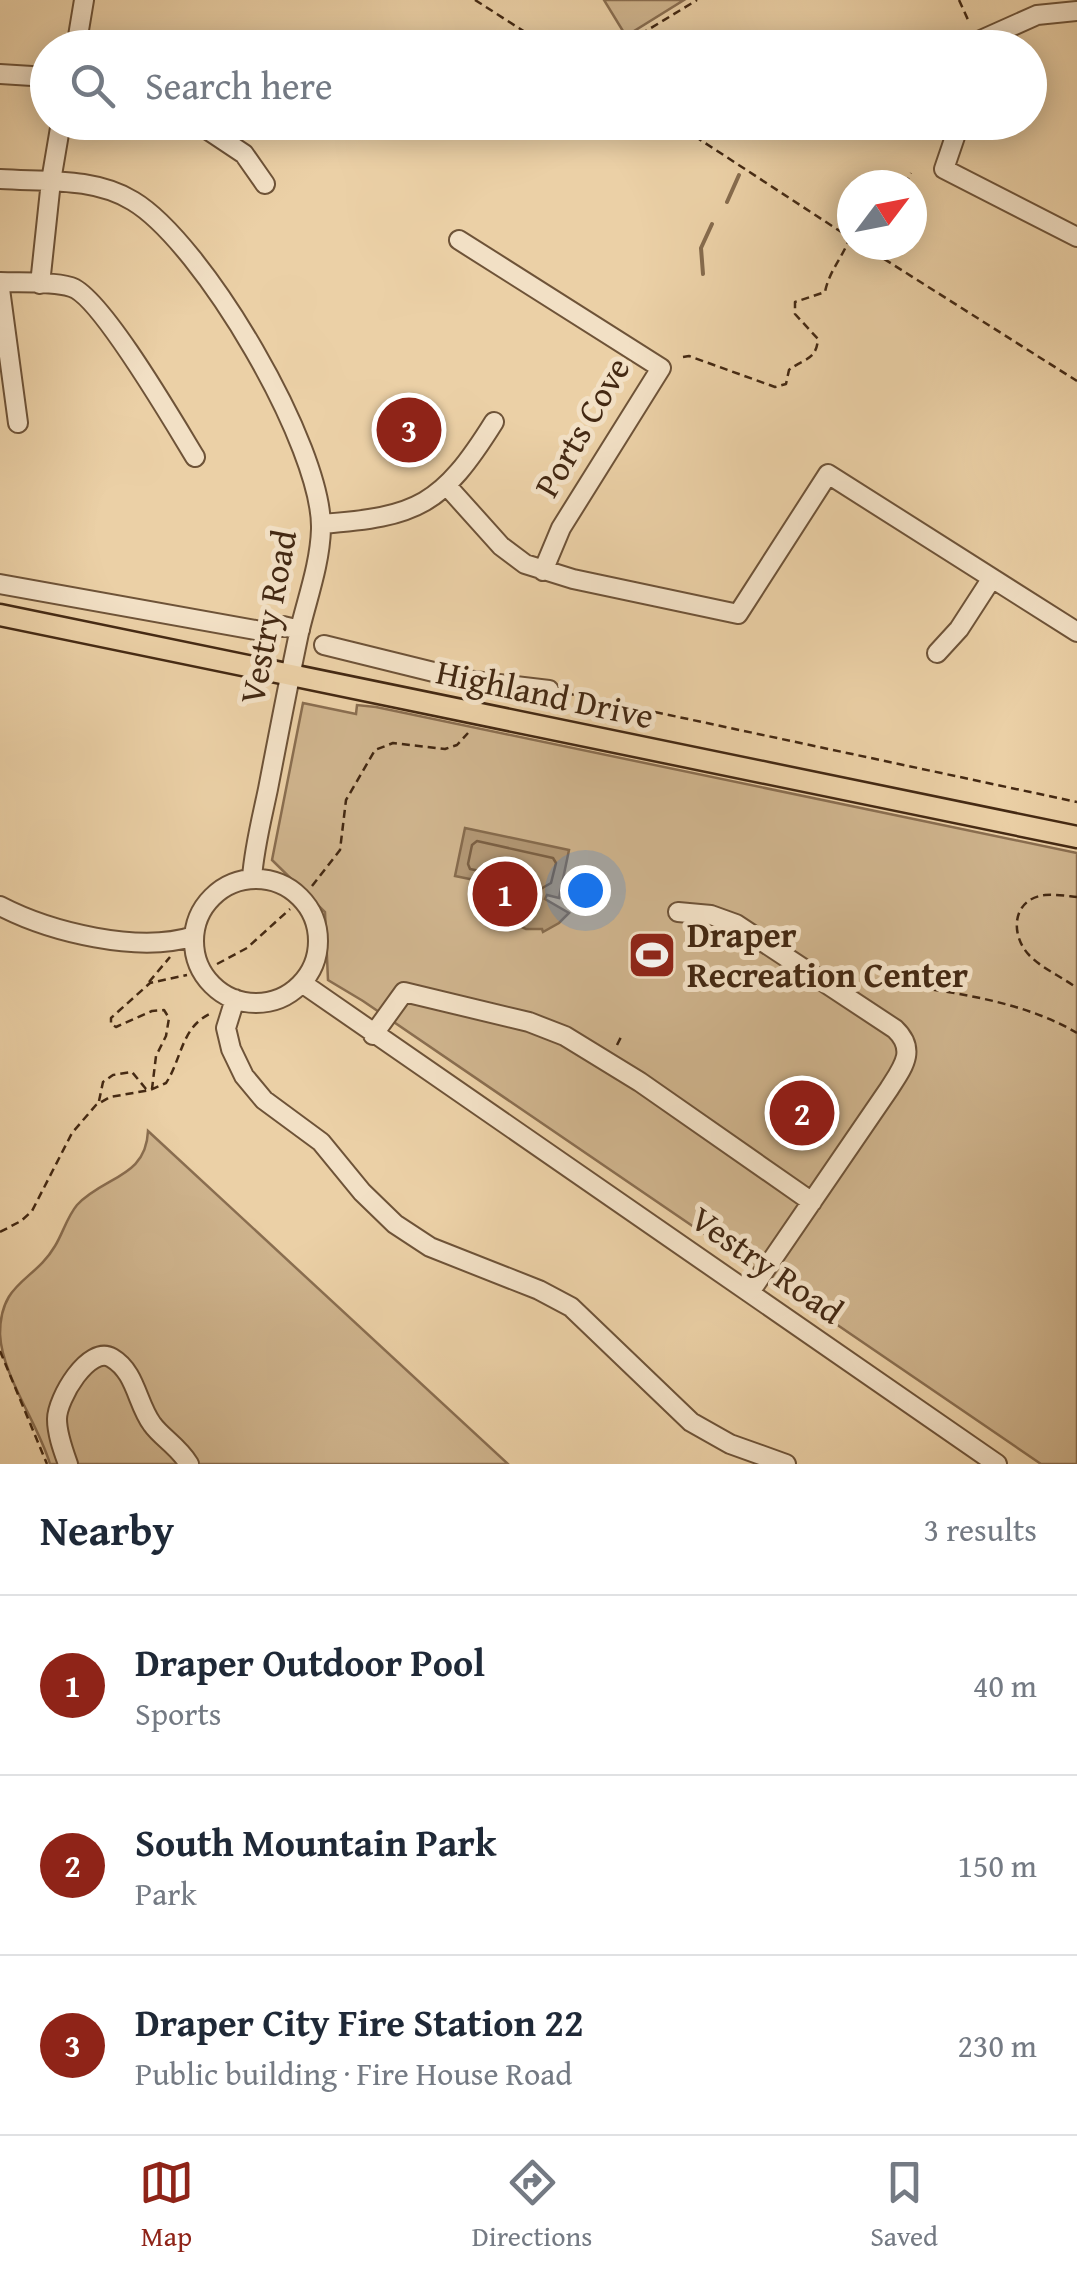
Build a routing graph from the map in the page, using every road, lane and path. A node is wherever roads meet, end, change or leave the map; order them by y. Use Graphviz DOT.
graph roads {
  1 [pos="84,0"];
  2 [pos="475,0"];
  3 [pos="696,0"];
  4 [pos="959,0"];
  5 [pos="1077,11"];
  6 [pos="969,22"];
  7 [pos="79,30"];
  8 [pos="522,30"];
  9 [pos="647,30"];
  10 [pos="1003,30"];
  11 [pos="0,74"];
  12 [pos="30,76"];
  13 [pos="59,140"];
  14 [pos="223,140"];
  15 [pos="702,140"];
  16 [pos="954,140"];
  17 [pos="0,179"];
  18 [pos="51,181"];
  19 [pos="265,184"];
  20 [pos="837,229"];
  21 [pos="1077,237"];
  22 [pos="459,240"];
  23 [pos="840,260"];
  24 [pos="886,260"];
  25 [pos="40,284"];
  26 [pos="0,286"];
  27 [pos="683,357"];
  28 [pos="1077,381"];
  29 [pos="494,422"];
  30 [pos="18,423"];
  31 [pos="195,456"];
  32 [pos="448,486"];
  33 [pos="321,524"];
  34 [pos="543,571"];
  35 [pos="992,578"];
  36 [pos="0,584"];
  37 [pos="0,614"];
  38 [pos="300,630"];
  39 [pos="1077,632"];
  40 [pos="324,644"];
  41 [pos="936,654"];
  42 [pos="373,657"];
  43 [pos="290,675"];
  44 [pos="365,690"];
  45 [pos="550,690"];
  46 [pos="468,733"];
  47 [pos="1077,802"];
  48 [pos="1077,837"];
  49 [pos="252,878"];
  50 [pos="312,886"];
  51 [pos="1077,897"];
  52 [pos="0,906"];
  53 [pos="290,909"];
  54 [pos="678,912"];
  55 [pos="194,936"];
  56 [pos="173,953"];
  57 [pos="216,964"];
  58 [pos="187,975"];
  59 [pos="302,984"];
  60 [pos="145,987"];
  61 [pos="920,988"];
  62 [pos="1077,988"];
  63 [pos="234,999"];
  64 [pos="212,1014"];
  65 [pos="1077,1033"];
  66 [pos="373,1034"];
  67 [pos="621,1037"];
  68 [pos="616,1045"];
  69 [pos="150,1090"];
  70 [pos="99,1103"];
  71 [pos="812,1202"];
  72 [pos="0,1232"];
  73 [pos="750,1292"];
  74 [pos="0,1350"];
  75 [pos="46,1464"];
  76 [pos="68,1464"];
  77 [pos="188,1464"];
  78 [pos="786,1464"];
  79 [pos="998,1464"];
  1 -- 7 [label="street"];
  2 -- 8 [label="path"];
  3 -- 9 [label="path"];
  4 -- 6 [label="path"];
  5 -- 10 [label="street"];
  11 -- 12 [label="street"];
  13 -- 18 [label="street"];
  14 -- 19 [label="street"];
  15 -- 20 [label="path"];
  16 -- 21 [label="street"];
  17 -- 18 [label="street, Vestry Road"];
  18 -- 25 [label="street"];
  18 -- 33 [label="street, Vestry Road"];
  22 -- 34 [label="street, Ports Cove"];
  23 -- 27 [label="path"];
  24 -- 28 [label="path"];
  25 -- 26 [label="street"];
  25 -- 31 [label="street"];
  26 -- 30 [label="street"];
  29 -- 32 [label="street"];
  32 -- 33 [label="street"];
  32 -- 34 [label="street"];
  33 -- 38 [label="street, Vestry Road"];
  34 -- 35 [label="street"];
  35 -- 39 [label="street"];
  35 -- 41 [label="street"];
  36 -- 38 [label="street"];
  37 -- 43 [label="main road, Highland Drive"];
  38 -- 43 [label="street, Vestry Road"];
  40 -- 42 [label="street"];
  42 -- 44 [label="street"];
  42 -- 45 [label="street"];
  43 -- 44 [label="main road, Highland Drive"];
  43 -- 49 [label="street, Vestry Road"];
  44 -- 48 [label="main road, Highland Drive"];
  45 -- 47 [label="path"];
  46 -- 50 [label="path"];
  49 -- 55 [label="street"];
  49 -- 59 [label="street"];
  51 -- 62 [label="path"];
  52 -- 55 [label="street"];
  53 -- 57 [label="path"];
  54 -- 71 [label="street"];
  55 -- 63 [label="street"];
  56 -- 60 [label="path"];
  58 -- 60 [label="path"];
  59 -- 63 [label="street"];
  59 -- 66 [label="street, Vestry Road"];
  60 -- 69 [label="path"];
  61 -- 65 [label="path"];
  63 -- 78 [label="street"];
  64 -- 69 [label="path"];
  66 -- 71 [label="street"];
  66 -- 73 [label="street, Vestry Road"];
  67 -- 68 [label="path"];
  69 -- 70 [label="path"];
  69 -- 70 [label="path"];
  70 -- 72 [label="path"];
  71 -- 73 [label="street"];
  73 -- 79 [label="street, Vestry Road"];
  74 -- 75 [label="path"];
  76 -- 77 [label="street"];
}
